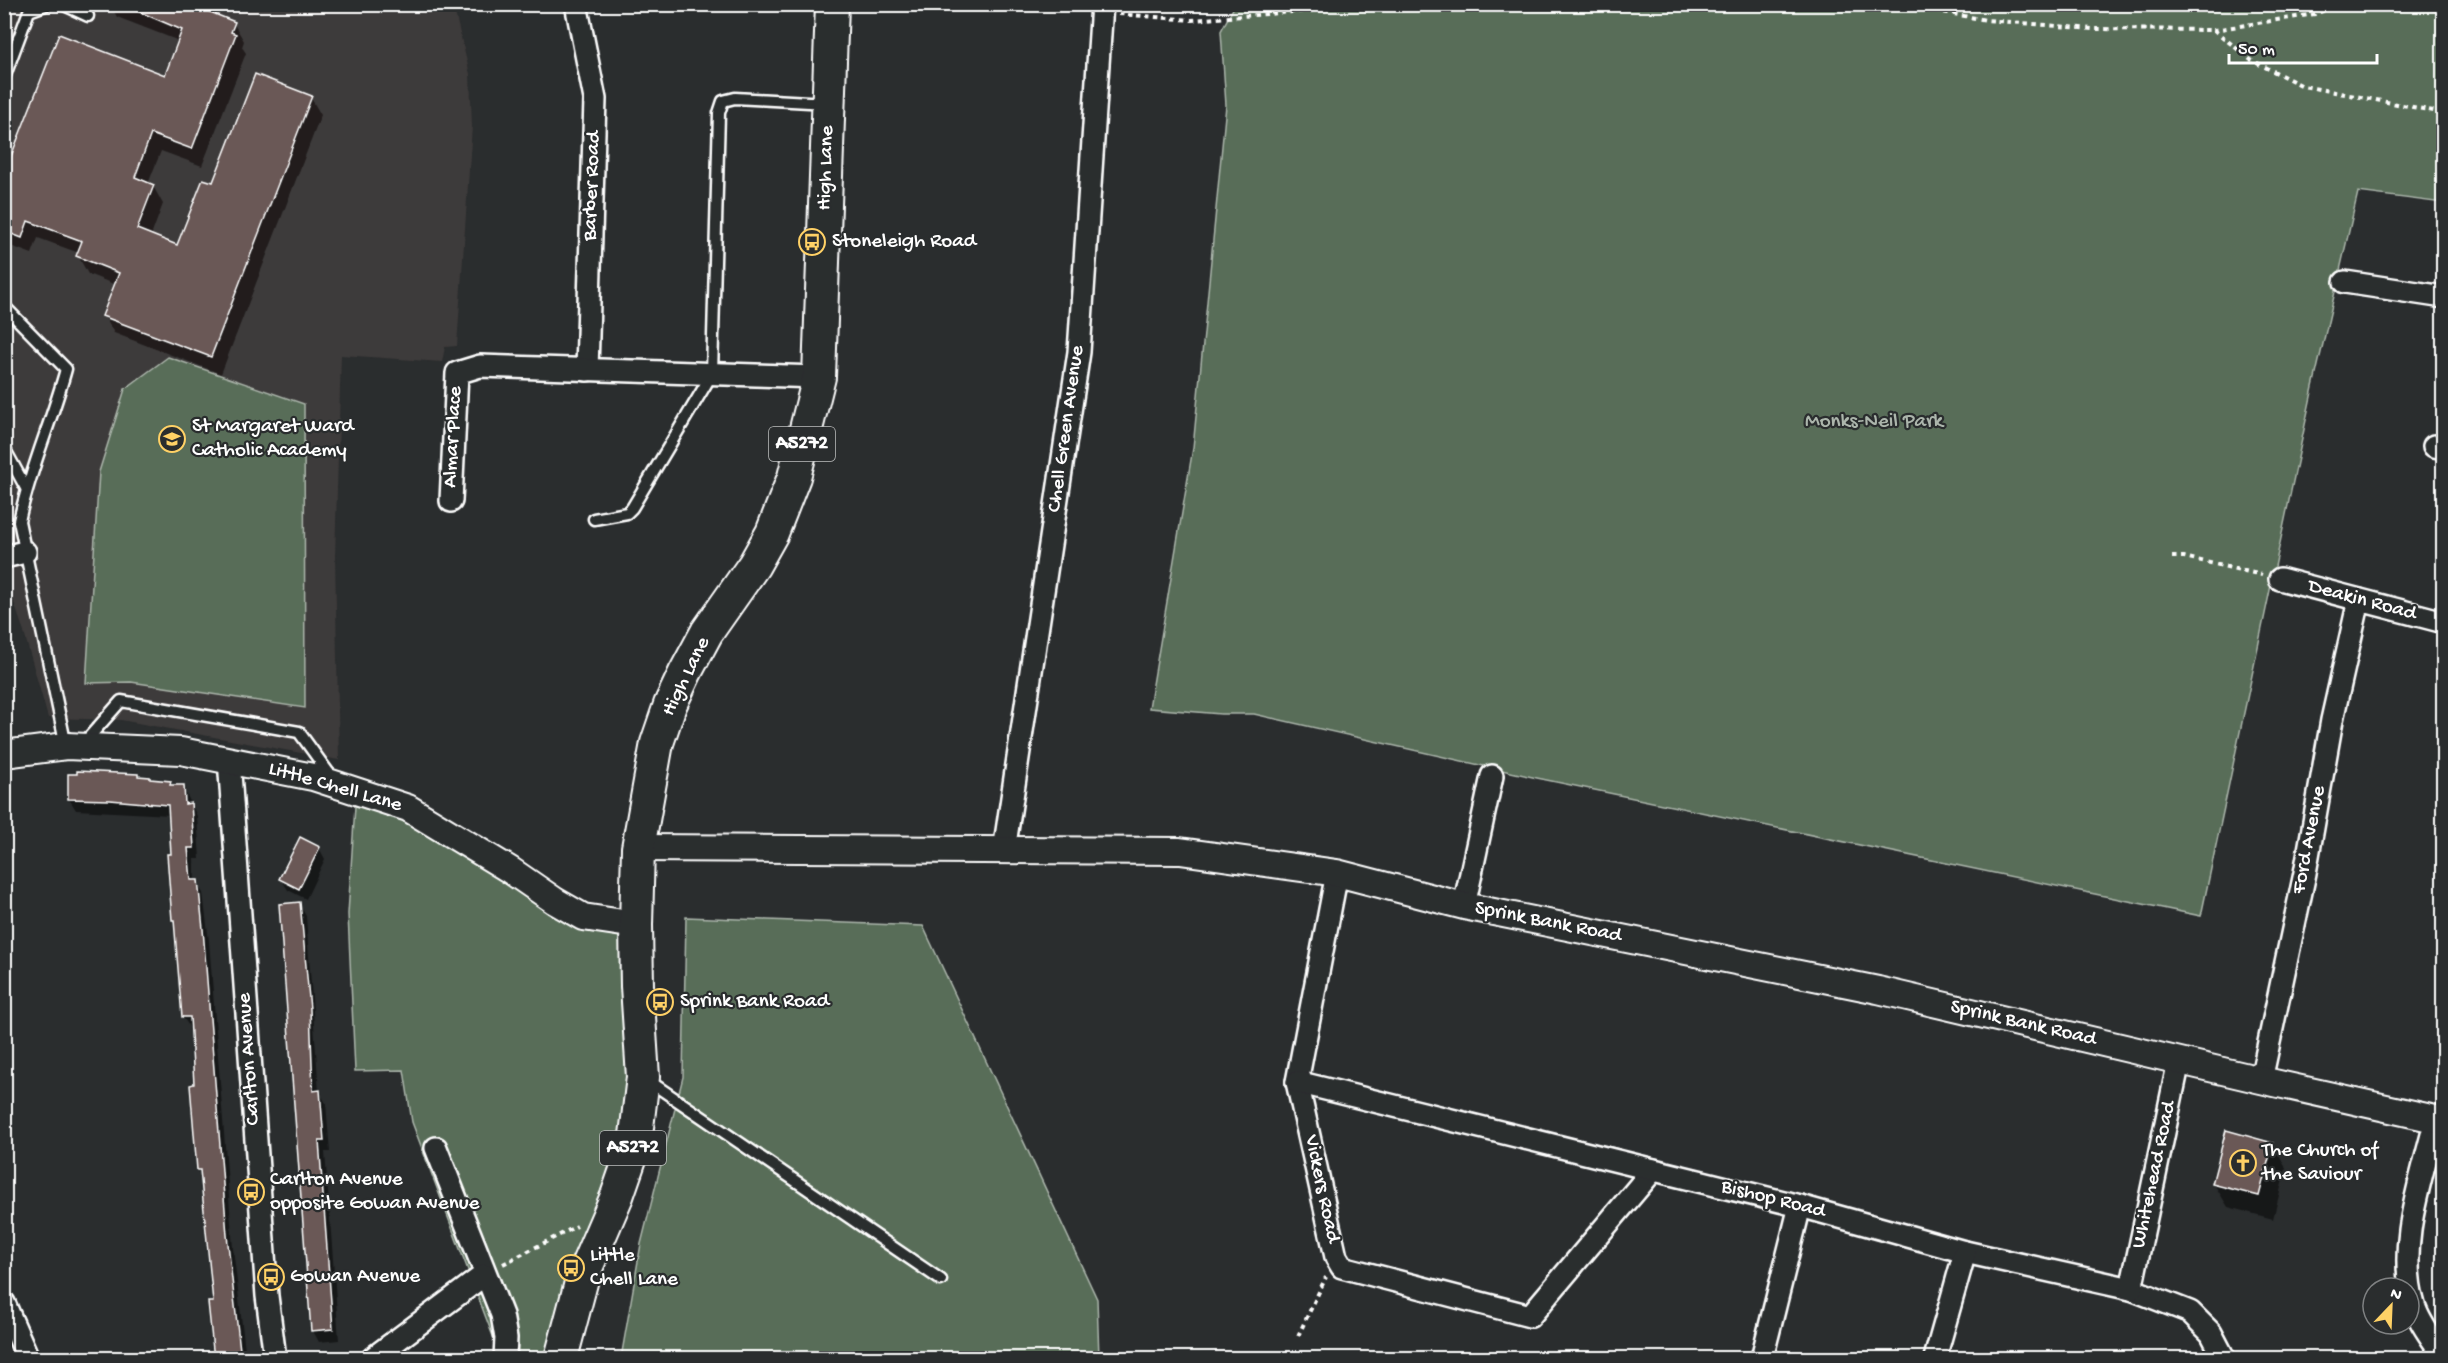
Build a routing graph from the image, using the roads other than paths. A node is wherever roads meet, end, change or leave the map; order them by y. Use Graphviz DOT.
graph roads {
  1 [pos="48,4"];
  2 [pos="62,4"];
  3 [pos="576,4"];
  4 [pos="832,4"];
  5 [pos="1102,8"];
  6 [pos="88,16"];
  7 [pos="4,78"];
  8 [pos="829,104"];
  9 [pos="2345,282"];
  10 [pos="2444,297"];
  11 [pos="4,306"];
  12 [pos="587,370"];
  13 [pos="712,374"];
  14 [pos="819,377"];
  15 [pos="4,448"];
  16 [pos="26,488"];
  17 [pos="451,501"];
  18 [pos="594,519"];
  19 [pos="25,552"];
  20 [pos="4,557"];
  21 [pos="2280,579"];
  22 [pos="2359,600"];
  23 [pos="2444,622"];
  24 [pos="73,746"];
  25 [pos="4,754"];
  26 [pos="229,759"];
  27 [pos="1492,776"];
  28 [pos="337,785"];
  29 [pos="638,848"];
  30 [pos="1004,851"];
  31 [pos="1337,873"];
  32 [pos="1464,906"];
  33 [pos="636,926"];
  34 [pos="2179,1061"];
  35 [pos="643,1077"];
  36 [pos="2261,1080"];
  37 [pos="1297,1082"];
  38 [pos="2440,1120"];
  39 [pos="436,1148"];
  40 [pos="1653,1170"];
  41 [pos="1800,1206"];
  42 [pos="1965,1252"];
  43 [pos="484,1275"];
  44 [pos="941,1280"];
  45 [pos="2131,1289"];
  46 [pos="4,1303"];
  47 [pos="2444,1358"];
  48 [pos="28,1359"];
  49 [pos="275,1359"];
  50 [pos="373,1359"];
  51 [pos="505,1359"];
  52 [pos="561,1359"];
  53 [pos="1762,1359"];
  54 [pos="1935,1359"];
  55 [pos="2224,1359"];
  1 -- 7 [label="lane"];
  2 -- 6 [label="lane"];
  3 -- 12 [label="street, Barber Road"];
  4 -- 8 [label="main road, High Lane / A5272"];
  5 -- 30 [label="street, Chell Green Avenue"];
  8 -- 13 [label="lane"];
  8 -- 14 [label="main road, High Lane / A5272"];
  9 -- 10 [label="street"];
  11 -- 16 [label="lane"];
  12 -- 13 [label="street"];
  12 -- 17 [label="street, Almar Place"];
  13 -- 14 [label="street"];
  13 -- 18 [label="lane"];
  14 -- 29 [label="main road, High Lane / A5272"];
  15 -- 16 [label="lane"];
  16 -- 19 [label="lane"];
  19 -- 20 [label="street"];
  19 -- 24 [label="lane"];
  21 -- 22 [label="street, Deakin Road"];
  22 -- 23 [label="street, Deakin Road"];
  22 -- 36 [label="street, Ford Avenue"];
  24 -- 25 [label="street, Little Chell Lane"];
  24 -- 26 [label="street, Little Chell Lane"];
  24 -- 28 [label="lane"];
  26 -- 28 [label="street, Little Chell Lane"];
  26 -- 49 [label="street, Carlton Avenue"];
  27 -- 32 [label="street"];
  28 -- 33 [label="street, Little Chell Lane"];
  29 -- 30 [label="street, Sprink Bank Road"];
  29 -- 33 [label="main road, High Lane / A5272"];
  30 -- 31 [label="street, Sprink Bank Road"];
  31 -- 32 [label="street, Sprink Bank Road"];
  31 -- 37 [label="street, Vickers Road"];
  32 -- 34 [label="street, Sprink Bank Road"];
  33 -- 35 [label="main road, High Lane / A5272"];
  34 -- 36 [label="street, Sprink Bank Road"];
  34 -- 45 [label="street, Whitehead Road"];
  35 -- 44 [label="lane"];
  35 -- 52 [label="main road, High Lane / A5272"];
  36 -- 38 [label="street, Sprink Bank Road"];
  37 -- 40 [label="street, Bishop Road"];
  37 -- 40 [label="street, Vickers Road"];
  38 -- 47 [label="street"];
  39 -- 43 [label="street"];
  40 -- 41 [label="street, Bishop Road"];
  41 -- 42 [label="street, Bishop Road"];
  41 -- 53 [label="street"];
  42 -- 45 [label="street, Bishop Road"];
  42 -- 54 [label="street"];
  43 -- 50 [label="street"];
  43 -- 51 [label="street"];
  45 -- 55 [label="street, Bishop Road"];
  46 -- 48 [label="street"];
}
